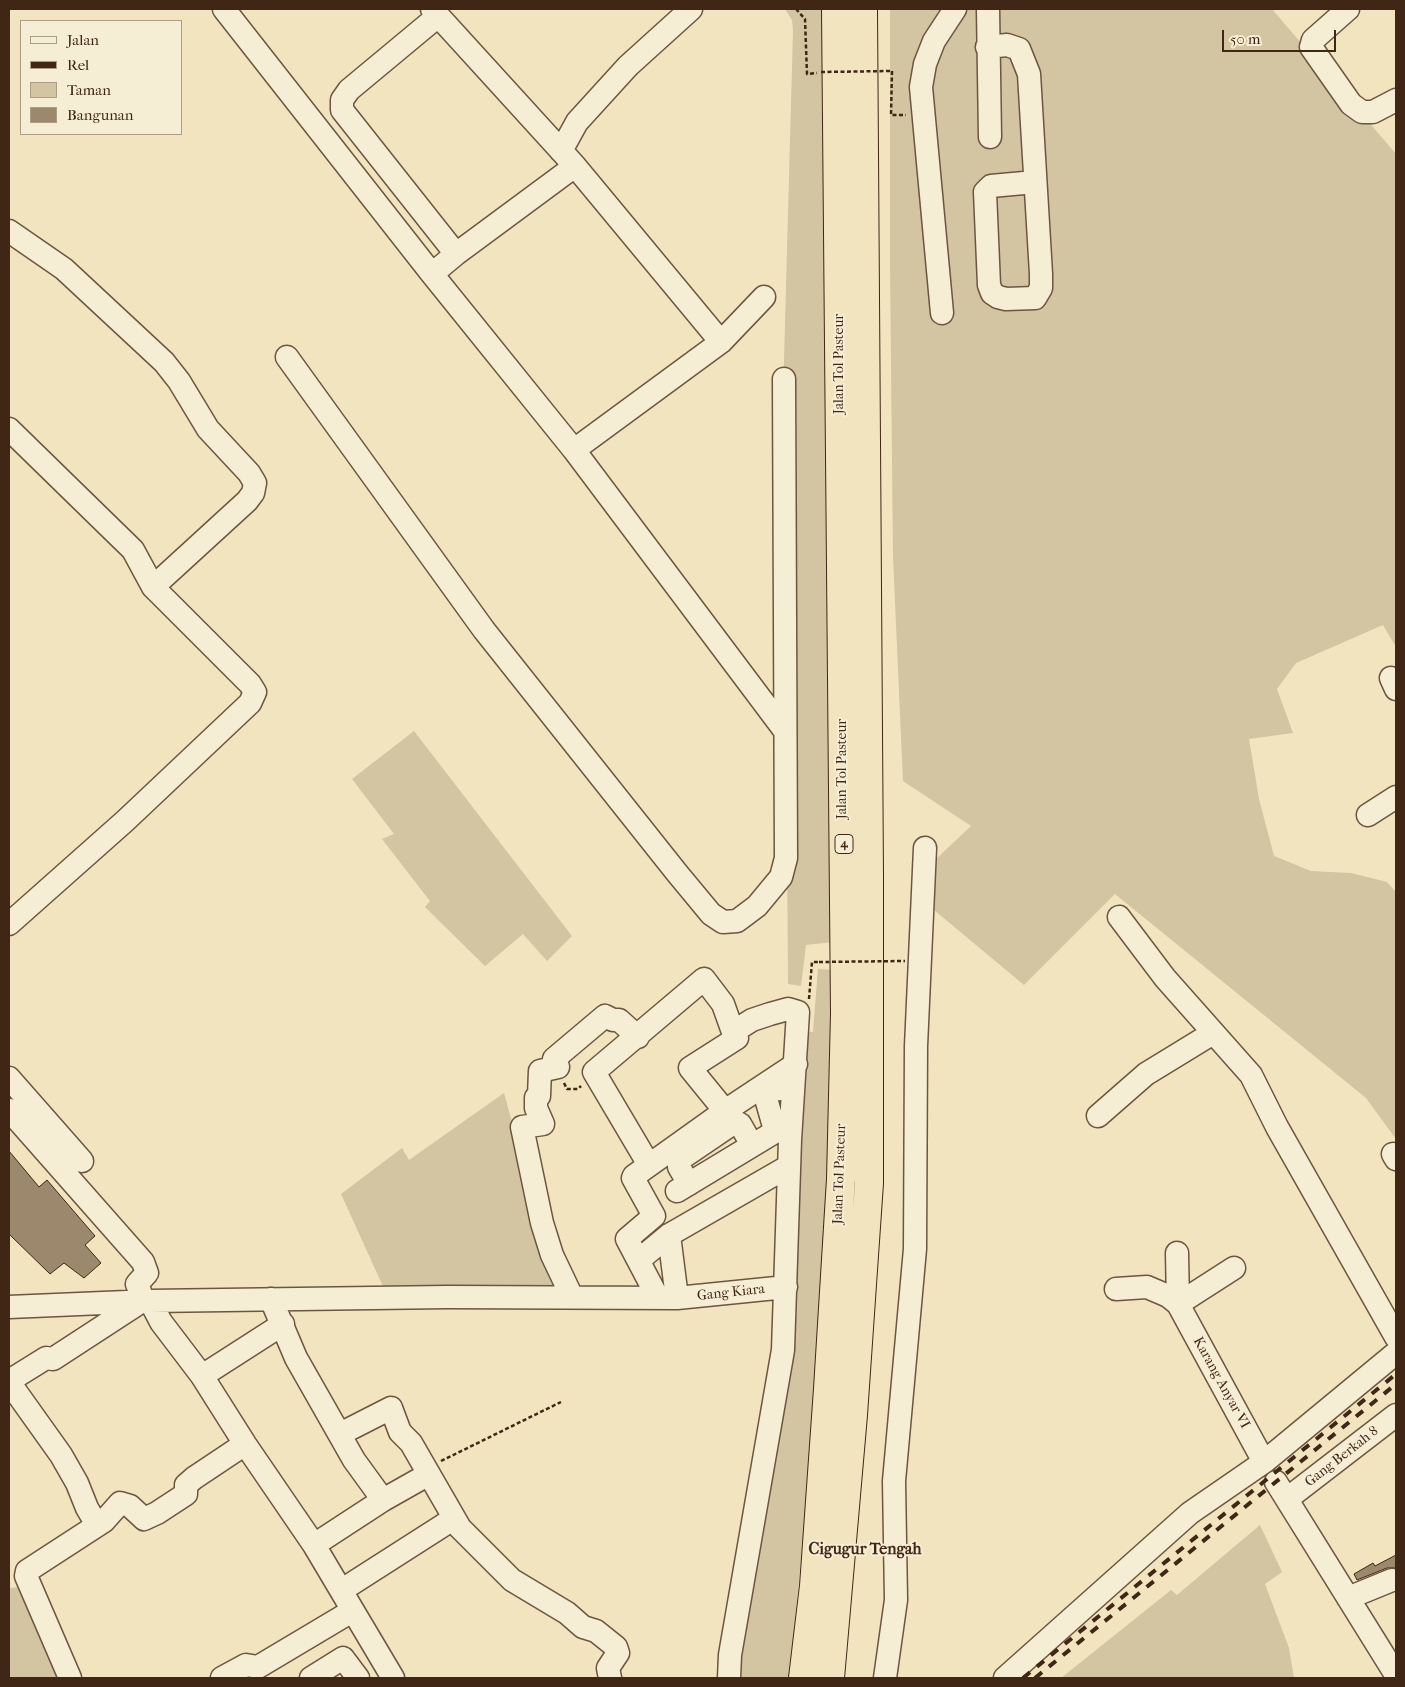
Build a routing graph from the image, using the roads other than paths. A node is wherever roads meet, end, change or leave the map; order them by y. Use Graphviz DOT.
graph roads {
  1 [pos="224,9"];
  2 [pos="691,9"];
  3 [pos="836,9"];
  4 [pos="863,9"];
  5 [pos="955,9"];
  6 [pos="988,9"];
  7 [pos="1348,9"];
  8 [pos="435,12"];
  9 [pos="987,47"];
  10 [pos="1396,100"];
  11 [pos="990,137"];
  12 [pos="568,158"];
  13 [pos="1035,182"];
  14 [pos="9,231"];
  15 [pos="456,254"];
  16 [pos="432,274"];
  17 [pos="764,297"];
  18 [pos="942,313"];
  19 [pos="721,342"];
  20 [pos="287,357"];
  21 [pos="784,379"];
  22 [pos="9,429"];
  23 [pos="574,450"];
  24 [pos="154,587"];
  25 [pos="785,731"];
  26 [pos="1396,797"];
  27 [pos="1368,815"];
  28 [pos="925,848"];
  29 [pos="1119,917"];
  30 [pos="9,924"];
  31 [pos="734,1032"];
  32 [pos="1213,1034"];
  33 [pos="638,1037"];
  34 [pos="796,1064"];
  35 [pos="9,1078"];
  36 [pos="794,1088"];
  37 [pos="9,1110"];
  38 [pos="724,1111"];
  39 [pos="1098,1116"];
  40 [pos="82,1161"];
  41 [pos="649,1165"];
  42 [pos="789,1166"];
  43 [pos="683,1187"];
  44 [pos="668,1235"];
  45 [pos="1177,1253"];
  46 [pos="639,1260"];
  47 [pos="1234,1268"];
  48 [pos="786,1287"];
  49 [pos="1116,1289"];
  50 [pos="572,1297"];
  51 [pos="668,1298"];
  52 [pos="271,1299"];
  53 [pos="144,1302"];
  54 [pos="1178,1304"];
  55 [pos="9,1307"];
  56 [pos="283,1324"];
  57 [pos="1396,1337"];
  58 [pos="1396,1353"];
  59 [pos="202,1376"];
  60 [pos="9,1381"];
  61 [pos="1396,1415"];
  62 [pos="340,1434"];
  63 [pos="245,1444"];
  64 [pos="1264,1462"];
  65 [pos="428,1471"];
  66 [pos="383,1500"];
  67 [pos="453,1519"];
  68 [pos="97,1525"];
  69 [pos="314,1546"];
  70 [pos="1392,1580"];
  71 [pos="342,1590"];
  72 [pos="1348,1598"];
  73 [pos="352,1611"];
  74 [pos="1396,1674"];
  75 [pos="384,1675"];
  76 [pos="70,1678"];
  77 [pos="222,1678"];
  78 [pos="311,1678"];
  79 [pos="358,1678"];
  80 [pos="610,1678"];
  81 [pos="729,1678"];
  82 [pos="803,1678"];
  83 [pos="830,1678"];
  84 [pos="885,1678"];
  85 [pos="1005,1678"];
  1 -- 16 [label="street"];
  2 -- 12 [label="street"];
  3 -- 82 [label="highway, Jalan Tol Pasteur / 4"];
  4 -- 83 [label="highway, Jalan Tol Pasteur / 4"];
  5 -- 18 [label="street"];
  6 -- 9 [label="street"];
  7 -- 10 [label="street"];
  8 -- 12 [label="street"];
  8 -- 15 [label="street"];
  9 -- 11 [label="street"];
  9 -- 13 [label="street"];
  12 -- 15 [label="street"];
  12 -- 19 [label="street"];
  13 -- 13 [label="street"];
  14 -- 24 [label="street"];
  15 -- 16 [label="street"];
  16 -- 23 [label="street"];
  17 -- 19 [label="street"];
  19 -- 23 [label="street"];
  20 -- 25 [label="street"];
  21 -- 25 [label="street"];
  22 -- 24 [label="street"];
  23 -- 25 [label="street"];
  24 -- 30 [label="street"];
  26 -- 27 [label="street"];
  28 -- 84 [label="street"];
  29 -- 32 [label="street"];
  31 -- 33 [label="street"];
  31 -- 34 [label="street"];
  31 -- 38 [label="street"];
  32 -- 39 [label="street"];
  32 -- 57 [label="street"];
  33 -- 41 [label="street"];
  33 -- 50 [label="street"];
  34 -- 36 [label="street"];
  34 -- 38 [label="street"];
  35 -- 40 [label="street"];
  36 -- 42 [label="street"];
  36 -- 43 [label="street"];
  37 -- 53 [label="street"];
  38 -- 41 [label="street"];
  41 -- 46 [label="street"];
  42 -- 44 [label="street"];
  42 -- 48 [label="street"];
  44 -- 46 [label="street"];
  44 -- 51 [label="street"];
  45 -- 54 [label="street"];
  46 -- 51 [label="street"];
  47 -- 54 [label="street"];
  48 -- 51 [label="street, Gang Kiara"];
  48 -- 81 [label="street"];
  49 -- 54 [label="street"];
  50 -- 51 [label="street, Gang Kiara"];
  50 -- 52 [label="street, Gang Kiara"];
  52 -- 53 [label="street, Gang Kiara"];
  52 -- 56 [label="street"];
  53 -- 55 [label="street, Gang Kiara"];
  53 -- 59 [label="street"];
  53 -- 60 [label="street"];
  54 -- 64 [label="street, Karang Anyar VI"];
  56 -- 59 [label="street"];
  56 -- 62 [label="street"];
  58 -- 64 [label="street"];
  59 -- 63 [label="street"];
  60 -- 68 [label="street"];
  61 -- 72 [label="street, Gang Berkah 8"];
  62 -- 65 [label="street"];
  62 -- 66 [label="street"];
  63 -- 68 [label="street"];
  63 -- 69 [label="street"];
  64 -- 85 [label="street"];
  65 -- 66 [label="street"];
  65 -- 67 [label="street"];
  66 -- 69 [label="street"];
  67 -- 71 [label="street"];
  67 -- 80 [label="street"];
  68 -- 76 [label="street"];
  69 -- 71 [label="street"];
  70 -- 72 [label="street"];
  71 -- 73 [label="street"];
  72 -- 74 [label="street"];
  73 -- 75 [label="street"];
  73 -- 77 [label="street"];
  78 -- 79 [label="street"];
}
